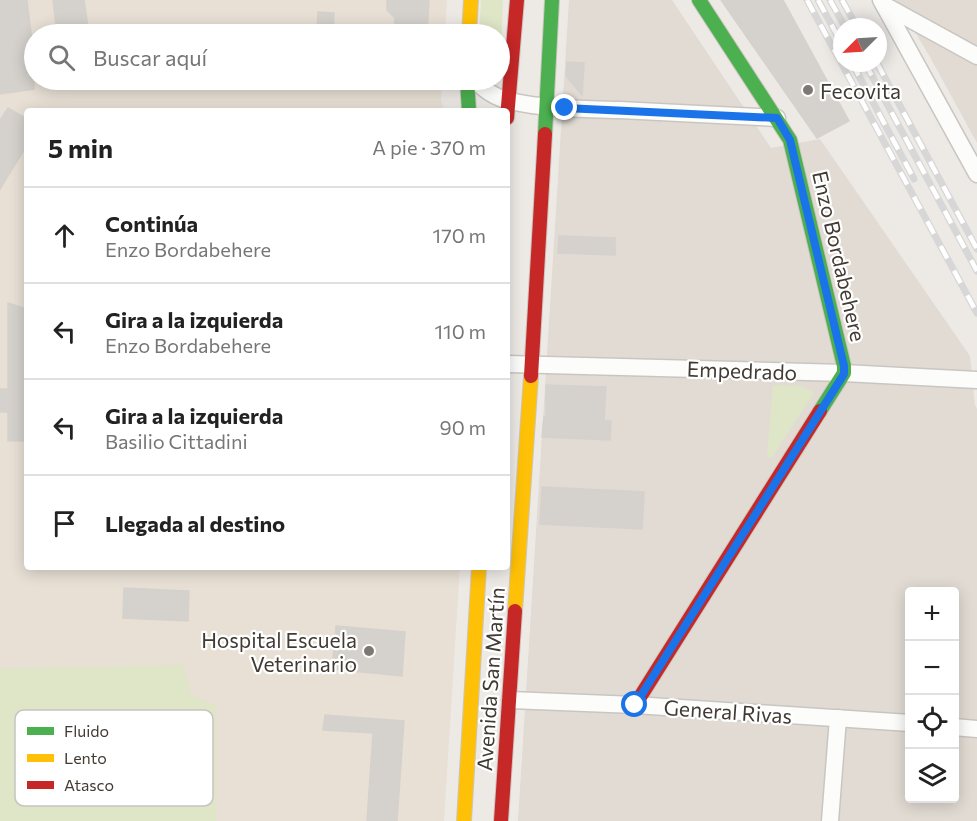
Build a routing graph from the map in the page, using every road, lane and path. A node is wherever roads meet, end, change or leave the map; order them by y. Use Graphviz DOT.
graph roads {
  1 [pos="471,0"];
  2 [pos="517,0"];
  3 [pos="552,0"];
  4 [pos="699,0"];
  5 [pos="882,2"];
  6 [pos="470,24"];
  7 [pos="977,56"];
  8 [pos="510,78"];
  9 [pos="468,90"];
  10 [pos="485,90"];
  11 [pos="509,90"];
  12 [pos="508,100"];
  13 [pos="547,105"];
  14 [pos="469,108"];
  15 [pos="508,108"];
  16 [pos="777,118"];
  17 [pos="976,168"];
  18 [pos="510,364"];
  19 [pos="531,364"];
  20 [pos="844,374"];
  21 [pos="977,380"];
  22 [pos="479,570"];
  23 [pos="510,700"];
  24 [pos="635,705"];
  25 [pos="838,718"];
  26 [pos="905,723"];
  27 [pos="959,727"];
  28 [pos="977,729"];
  29 [pos="464,821"];
  30 [pos="501,821"];
  31 [pos="830,821"];
  1 -- 6 [label="main road"];
  2 -- 8 [label="main road"];
  3 -- 13 [label="main road, Avenida San Martín"];
  4 -- 16 [label="main road, Enzo Bordabehere"];
  5 -- 7 [label="street"];
  5 -- 17 [label="street"];
  9 -- 14 [label="main road"];
  10 -- 12 [label="street"];
  11 -- 12 [label="main road"];
  12 -- 13 [label="street"];
  12 -- 15 [label="main road"];
  13 -- 16 [label="street"];
  13 -- 19 [label="main road, Avenida San Martín"];
  16 -- 20 [label="main road, Enzo Bordabehere"];
  18 -- 19 [label="street, Empedrado"];
  19 -- 20 [label="street, Empedrado"];
  19 -- 23 [label="main road, Avenida San Martín"];
  20 -- 21 [label="street, Empedrado"];
  20 -- 24 [label="main road, Enzo Bordabehere"];
  22 -- 29 [label="main road, Avenida San Martín"];
  23 -- 24 [label="street, General Rivas"];
  23 -- 30 [label="main road, Avenida San Martín"];
  24 -- 25 [label="street, General Rivas"];
  25 -- 26 [label="street, General Rivas"];
  25 -- 31 [label="street"];
  27 -- 28 [label="street"];
}
